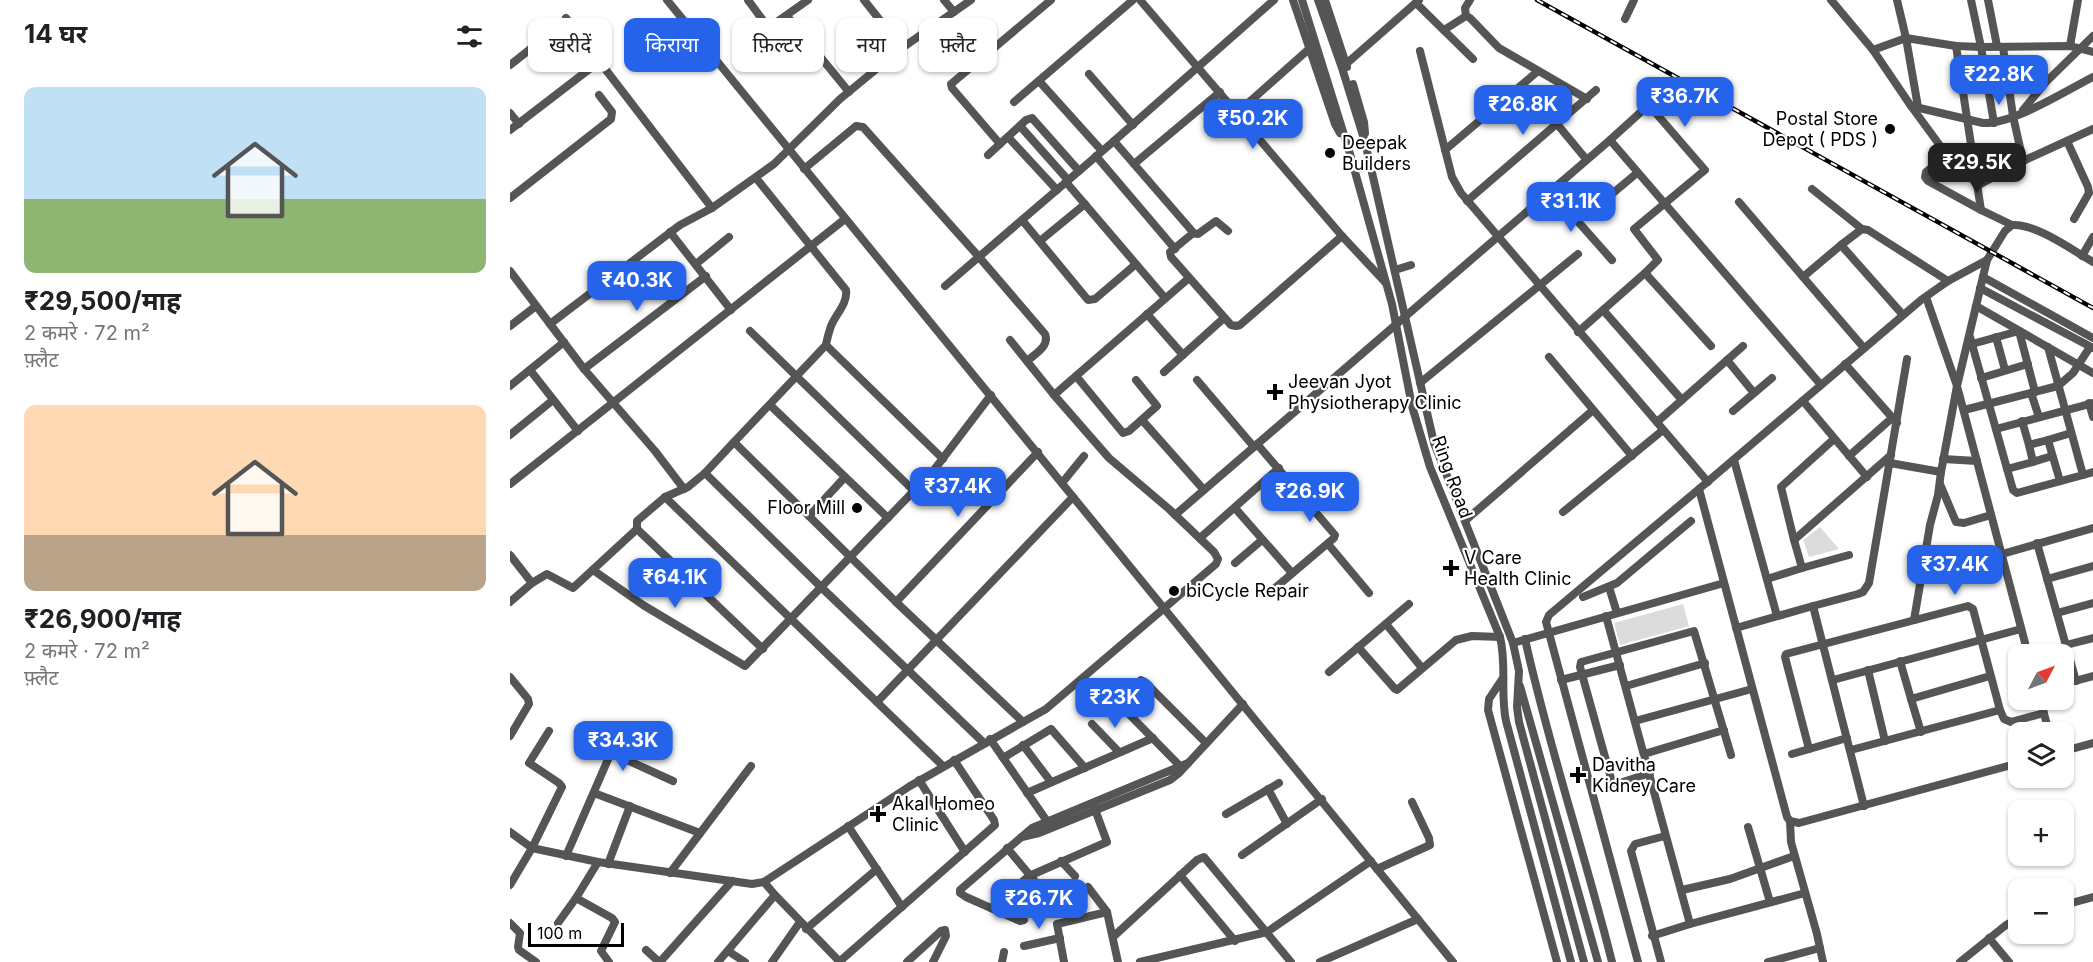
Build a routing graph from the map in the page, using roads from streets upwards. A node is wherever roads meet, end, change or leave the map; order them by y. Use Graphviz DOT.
graph roads {
  1 [pos="667,0"];
  2 [pos="748,0"];
  3 [pos="808,0"];
  4 [pos="864,0"];
  5 [pos="944,0"];
  6 [pos="971,0"];
  7 [pos="1051,0"];
  8 [pos="1133,0"];
  9 [pos="1140,0"];
  10 [pos="1274,0"];
  11 [pos="1293,0"];
  12 [pos="1302,0"];
  13 [pos="1318,0"];
  14 [pos="1325,0"];
  15 [pos="1470,0"];
  16 [pos="1634,0"];
  17 [pos="1831,0"];
  18 [pos="1897,0"];
  19 [pos="1971,0"];
  20 [pos="1988,0"];
  21 [pos="2078,0"];
  22 [pos="1418,1"];
  23 [pos="954,12"];
  24 [pos="787,16"];
  25 [pos="1466,16"];
  26 [pos="878,18"];
  27 [pos="1625,19"];
  28 [pos="1444,30"];
  29 [pos="2093,36"];
  30 [pos="1906,38"];
  31 [pos="907,45"];
  32 [pos="2070,45"];
  33 [pos="1956,46"];
  34 [pos="1982,47"];
  35 [pos="2000,47"];
  36 [pos="2080,48"];
  37 [pos="1309,50"];
  38 [pos="1873,50"];
  39 [pos="1420,51"];
  40 [pos="2093,52"];
  41 [pos="1473,59"];
  42 [pos="1346,63"];
  43 [pos="510,65"];
  44 [pos="1198,66"];
  45 [pos="1538,71"];
  46 [pos="586,72"];
  47 [pos="873,72"];
  48 [pos="1089,74"];
  49 [pos="2093,76"];
  50 [pos="1039,81"];
  51 [pos="1596,90"];
  52 [pos="849,92"];
  53 [pos="1220,92"];
  54 [pos="599,95"];
  55 [pos="1587,99"];
  56 [pos="1014,102"];
  57 [pos="1915,106"];
  58 [pos="1238,112"];
  59 [pos="510,113"];
  60 [pos="2017,115"];
  61 [pos="1966,118"];
  62 [pos="1994,123"];
  63 [pos="519,124"];
  64 [pos="1557,124"];
  65 [pos="1133,125"];
  66 [pos="1020,126"];
  67 [pos="2093,129"];
  68 [pos="510,130"];
  69 [pos="1008,137"];
  70 [pos="1610,140"];
  71 [pos="1114,141"];
  72 [pos="2067,141"];
  73 [pos="1365,142"];
  74 [pos="1000,144"];
  75 [pos="1347,144"];
  76 [pos="1445,150"];
  77 [pos="789,151"];
  78 [pos="1099,154"];
  79 [pos="988,155"];
  80 [pos="1586,159"];
  81 [pos="2023,161"];
  82 [pos="1134,164"];
  83 [pos="804,169"];
  84 [pos="1079,171"];
  85 [pos="1637,173"];
  86 [pos="756,178"];
  87 [pos="1067,181"];
  88 [pos="1977,186"];
  89 [pos="1812,189"];
  90 [pos="1057,190"];
  91 [pos="1550,190"];
  92 [pos="510,198"];
  93 [pos="1467,201"];
  94 [pos="1738,202"];
  95 [pos="1085,204"];
  96 [pos="1664,204"];
  97 [pos="712,208"];
  98 [pos="1594,209"];
  99 [pos="1981,210"];
  100 [pos="845,219"];
  101 [pos="2074,219"];
  102 [pos="1022,220"];
  103 [pos="2012,225"];
  104 [pos="1862,229"];
  105 [pos="1228,231"];
  106 [pos="670,232"];
  107 [pos="1192,233"];
  108 [pos="1342,236"];
  109 [pos="729,237"];
  110 [pos="1497,237"];
  111 [pos="2093,237"];
  112 [pos="1040,241"];
  113 [pos="1841,245"];
  114 [pos="811,248"];
  115 [pos="1175,249"];
  116 [pos="1578,254"];
  117 [pos="980,256"];
  118 [pos="2082,256"];
  119 [pos="1612,260"];
  120 [pos="1987,260"];
  121 [pos="2093,262"];
  122 [pos="696,264"];
  123 [pos="1136,264"];
  124 [pos="1411,265"];
  125 [pos="1395,270"];
  126 [pos="510,271"];
  127 [pos="1645,273"];
  128 [pos="706,276"];
  129 [pos="1803,277"];
  130 [pos="1983,277"];
  131 [pos="1189,278"];
  132 [pos="1948,281"];
  133 [pos="1386,283"];
  134 [pos="945,286"];
  135 [pos="1539,287"];
  136 [pos="1980,288"];
  137 [pos="1926,297"];
  138 [pos="1165,298"];
  139 [pos="536,306"];
  140 [pos="1976,306"];
  141 [pos="731,310"];
  142 [pos="1603,310"];
  143 [pos="1147,314"];
  144 [pos="1904,315"];
  145 [pos="1405,316"];
  146 [pos="1224,318"];
  147 [pos="1396,323"];
  148 [pos="550,324"];
  149 [pos="510,326"];
  150 [pos="750,330"];
  151 [pos="2019,331"];
  152 [pos="1578,332"];
  153 [pos="1996,337"];
  154 [pos="2093,338"];
  155 [pos="1010,340"];
  156 [pos="1971,340"];
  157 [pos="564,342"];
  158 [pos="826,345"];
  159 [pos="1711,346"];
  160 [pos="1743,346"];
  161 [pos="2048,347"];
  162 [pos="1864,348"];
  163 [pos="2092,348"];
  164 [pos="1183,355"];
  165 [pos="1549,357"];
  166 [pos="1907,359"];
  167 [pos="1727,360"];
  168 [pos="1027,361"];
  169 [pos="1845,364"];
  170 [pos="2028,364"];
  171 [pos="2078,364"];
  172 [pos="584,369"];
  173 [pos="530,370"];
  174 [pos="2005,370"];
  175 [pos="1164,372"];
  176 [pos="2093,373"];
  177 [pos="1076,376"];
  178 [pos="796,378"];
  179 [pos="1772,378"];
  180 [pos="1981,378"];
  181 [pos="1136,380"];
  182 [pos="1197,380"];
  183 [pos="1420,383"];
  184 [pos="1821,385"];
  185 [pos="510,386"];
  186 [pos="1957,386"];
  187 [pos="2058,386"];
  188 [pos="2033,392"];
  189 [pos="1754,393"];
  190 [pos="991,395"];
  191 [pos="1054,395"];
  192 [pos="553,400"];
  193 [pos="1682,400"];
  194 [pos="1803,400"];
  195 [pos="612,402"];
  196 [pos="2091,403"];
  197 [pos="1988,404"];
  198 [pos="770,405"];
  199 [pos="1964,410"];
  200 [pos="2065,410"];
  201 [pos="1592,411"];
  202 [pos="1733,411"];
  203 [pos="2038,417"];
  204 [pos="2093,417"];
  205 [pos="1142,420"];
  206 [pos="1895,420"];
  207 [pos="2022,421"];
  208 [pos="1657,422"];
  209 [pos="1996,429"];
  210 [pos="1663,430"];
  211 [pos="578,431"];
  212 [pos="2071,433"];
  213 [pos="510,435"];
  214 [pos="1834,439"];
  215 [pos="2048,440"];
  216 [pos="734,442"];
  217 [pos="1256,445"];
  218 [pos="2029,445"];
  219 [pos="1038,452"];
  220 [pos="1084,456"];
  221 [pos="1632,456"];
  222 [pos="1849,456"];
  223 [pos="2052,456"];
  224 [pos="943,459"];
  225 [pos="1734,459"];
  226 [pos="1891,459"];
  227 [pos="1943,459"];
  228 [pos="1977,461"];
  229 [pos="2033,462"];
  230 [pos="1280,468"];
  231 [pos="2007,470"];
  232 [pos="1941,472"];
  233 [pos="2093,472"];
  234 [pos="705,473"];
  235 [pos="2083,474"];
  236 [pos="844,477"];
  237 [pos="1867,477"];
  238 [pos="2060,481"];
  239 [pos="1708,482"];
  240 [pos="1062,483"];
  241 [pos="1940,483"];
  242 [pos="510,484"];
  243 [pos="684,489"];
  244 [pos="1699,489"];
  245 [pos="1204,490"];
  246 [pos="914,491"];
  247 [pos="665,497"];
  248 [pos="1073,497"];
  249 [pos="1234,508"];
  250 [pos="1563,512"];
  251 [pos="1175,515"];
  252 [pos="1991,515"];
  253 [pos="809,516"];
  254 [pos="888,518"];
  255 [pos="1466,520"];
  256 [pos="1691,521"];
  257 [pos="2093,528"];
  258 [pos="637,529"];
  259 [pos="1200,538"];
  260 [pos="1262,540"];
  261 [pos="1794,540"];
  262 [pos="2037,543"];
  263 [pos="1328,544"];
  264 [pos="2001,553"];
  265 [pos="510,555"];
  266 [pos="1849,555"];
  267 [pos="851,556"];
  268 [pos="1234,563"];
  269 [pos="2093,566"];
  270 [pos="1802,568"];
  271 [pos="593,570"];
  272 [pos="1292,573"];
  273 [pos="1922,577"];
  274 [pos="1767,579"];
  275 [pos="2047,579"];
  276 [pos="532,583"];
  277 [pos="1724,583"];
  278 [pos="1609,587"];
  279 [pos="822,588"];
  280 [pos="1370,593"];
  281 [pos="1268,594"];
  282 [pos="1583,597"];
  283 [pos="510,602"];
  284 [pos="896,602"];
  285 [pos="2093,603"];
  286 [pos="1409,604"];
  287 [pos="1813,606"];
  288 [pos="1164,610"];
  289 [pos="2057,612"];
  290 [pos="1617,613"];
  291 [pos="1606,616"];
  292 [pos="1777,616"];
  293 [pos="791,620"];
  294 [pos="1914,620"];
  295 [pos="1386,624"];
  296 [pos="1736,628"];
  297 [pos="2021,628"];
  298 [pos="1548,633"];
  299 [pos="1500,637"];
  300 [pos="2093,638"];
  301 [pos="1525,639"];
  302 [pos="935,640"];
  303 [pos="1980,640"];
  304 [pos="1513,643"];
  305 [pos="2025,644"];
  306 [pos="2066,644"];
  307 [pos="2070,644"];
  308 [pos="1823,645"];
  309 [pos="1358,647"];
  310 [pos="763,649"];
  311 [pos="1616,652"];
  312 [pos="1900,661"];
  313 [pos="1705,663"];
  314 [pos="1620,665"];
  315 [pos="1422,668"];
  316 [pos="907,669"];
  317 [pos="1868,670"];
  318 [pos="1329,672"];
  319 [pos="2074,674"];
  320 [pos="1582,675"];
  321 [pos="1990,676"];
  322 [pos="2093,676"];
  323 [pos="1504,677"];
  324 [pos="1561,680"];
  325 [pos="1833,680"];
  326 [pos="511,681"];
  327 [pos="1519,681"];
  328 [pos="2076,681"];
  329 [pos="1626,686"];
  330 [pos="1752,689"];
  331 [pos="1714,699"];
  332 [pos="1911,699"];
  333 [pos="877,702"];
  334 [pos="1243,704"];
  335 [pos="2000,710"];
  336 [pos="2043,710"];
  337 [pos="2044,713"];
  338 [pos="1635,721"];
  339 [pos="1023,722"];
  340 [pos="2046,722"];
  341 [pos="1092,724"];
  342 [pos="1724,730"];
  343 [pos="549,731"];
  344 [pos="1921,732"];
  345 [pos="510,736"];
  346 [pos="1153,738"];
  347 [pos="1847,738"];
  348 [pos="583,740"];
  349 [pos="616,741"];
  350 [pos="987,741"];
  351 [pos="1885,741"];
  352 [pos="2093,743"];
  353 [pos="1206,744"];
  354 [pos="1023,745"];
  355 [pos="1809,749"];
  356 [pos="2074,749"];
  357 [pos="1851,750"];
  358 [pos="1119,752"];
  359 [pos="611,753"];
  360 [pos="1644,754"];
  361 [pos="1792,754"];
  362 [pos="1731,755"];
  363 [pos="1003,758"];
  364 [pos="954,760"];
  365 [pos="1184,764"];
  366 [pos="752,766"];
  367 [pos="943,766"];
  368 [pos="2008,766"];
  369 [pos="1085,768"];
  370 [pos="1650,774"];
  371 [pos="919,780"];
  372 [pos="673,781"];
  373 [pos="1051,782"];
  374 [pos="1140,782"];
  375 [pos="1279,783"];
  376 [pos="1268,789"];
  377 [pos="1143,790"];
  378 [pos="594,793"];
  379 [pos="1027,793"];
  380 [pos="1322,800"];
  381 [pos="1412,802"];
  382 [pos="630,806"];
  383 [pos="1093,806"];
  384 [pos="1864,806"];
  385 [pos="1226,814"];
  386 [pos="1790,821"];
  387 [pos="1287,824"];
  388 [pos="1049,825"];
  389 [pos="848,826"];
  390 [pos="1748,827"];
  391 [pos="510,832"];
  392 [pos="700,833"];
  393 [pos="1665,836"];
  394 [pos="532,848"];
  395 [pos="1007,848"];
  396 [pos="1583,851"];
  397 [pos="965,852"];
  398 [pos="1242,855"];
  399 [pos="1569,855"];
  400 [pos="566,856"];
  401 [pos="1794,856"];
  402 [pos="1061,861"];
  403 [pos="1371,861"];
  404 [pos="598,862"];
  405 [pos="608,864"];
  406 [pos="1377,868"];
  407 [pos="877,869"];
  408 [pos="1761,869"];
  409 [pos="670,873"];
  410 [pos="1180,875"];
  411 [pos="1029,876"];
  412 [pos="1075,876"];
  413 [pos="732,881"];
  414 [pos="764,882"];
  415 [pos="510,885"];
  416 [pos="1088,887"];
  417 [pos="1682,890"];
  418 [pos="1805,892"];
  419 [pos="775,894"];
  420 [pos="1004,897"];
  421 [pos="2093,897"];
  422 [pos="576,898"];
  423 [pos="1050,899"];
  424 [pos="1770,902"];
  425 [pos="2074,902"];
  426 [pos="902,907"];
  427 [pos="991,908"];
  428 [pos="1107,912"];
  429 [pos="1418,919"];
  430 [pos="510,923"];
  431 [pos="558,923"];
  432 [pos="1690,924"];
  433 [pos="803,925"];
  434 [pos="2008,925"];
  435 [pos="1267,932"];
  436 [pos="1652,936"];
  437 [pos="1113,937"];
  438 [pos="1060,938"];
  439 [pos="1989,938"];
  440 [pos="1235,941"];
  441 [pos="1023,946"];
  442 [pos="1820,948"];
  443 [pos="646,950"];
  444 [pos="728,951"];
  445 [pos="1004,952"];
  446 [pos="536,962"];
  447 [pos="609,962"];
  448 [pos="660,962"];
  449 [pos="718,962"];
  450 [pos="745,962"];
  451 [pos="772,962"];
  452 [pos="839,962"];
  453 [pos="908,962"];
  454 [pos="933,962"];
  455 [pos="1002,962"];
  456 [pos="1064,962"];
  457 [pos="1118,962"];
  458 [pos="1140,962"];
  459 [pos="1291,962"];
  460 [pos="1320,962"];
  461 [pos="1453,962"];
  462 [pos="1557,962"];
  463 [pos="1571,962"];
  464 [pos="1584,962"];
  465 [pos="1598,962"];
  466 [pos="1612,962"];
  467 [pos="1638,962"];
  468 [pos="1661,962"];
  469 [pos="1768,962"];
  470 [pos="1822,962"];
  471 [pos="1960,962"];
  472 [pos="2009,962"];
  1 -- 77 [label="street"];
  2 -- 24 [label="street"];
  3 -- 24 [label="street"];
  4 -- 26 [label="street"];
  5 -- 23 [label="street"];
  6 -- 23 [label="street"];
  7 -- 74 [label="street"];
  8 -- 50 [label="street"];
  9 -- 44 [label="street"];
  10 -- 44 [label="street"];
  11 -- 37 [label="street"];
  12 -- 75 [label="street, Ring Road"];
  13 -- 73 [label="street, Ring Road"];
  14 -- 42 [label="street"];
  15 -- 25 [label="street"];
  16 -- 27 [label="street"];
  17 -- 38 [label="street"];
  18 -- 30 [label="street"];
  19 -- 34 [label="street"];
  20 -- 35 [label="street"];
  21 -- 32 [label="street"];
  22 -- 28 [label="street"];
  22 -- 42 [label="street"];
  23 -- 31 [label="street"];
  24 -- 52 [label="street"];
  25 -- 28 [label="street"];
  25 -- 45 [label="street"];
  28 -- 41 [label="street"];
  29 -- 36 [label="street"];
  30 -- 33 [label="street"];
  30 -- 38 [label="street"];
  30 -- 57 [label="street"];
  32 -- 35 [label="street"];
  32 -- 36 [label="street"];
  33 -- 34 [label="street"];
  33 -- 61 [label="street"];
  34 -- 35 [label="street"];
  34 -- 62 [label="street"];
  35 -- 60 [label="street"];
  36 -- 40 [label="street"];
  36 -- 60 [label="street"];
  37 -- 58 [label="street"];
  37 -- 75 [label="street"];
  38 -- 57 [label="street"];
  39 -- 76 [label="street"];
  42 -- 73 [label="street"];
  43 -- 97 [label="street"];
  44 -- 53 [label="street"];
  44 -- 65 [label="street"];
  45 -- 55 [label="street"];
  45 -- 76 [label="street"];
  46 -- 63 [label="street"];
  47 -- 52 [label="street"];
  48 -- 65 [label="street"];
  49 -- 60 [label="street"];
  50 -- 56 [label="street"];
  50 -- 78 [label="street"];
  51 -- 55 [label="street"];
  52 -- 77 [label="street"];
  53 -- 58 [label="street"];
  53 -- 82 [label="street"];
  54 -- 92 [label="street"];
  55 -- 64 [label="street"];
  57 -- 61 [label="street"];
  57 -- 99 [label="street"];
  58 -- 108 [label="street"];
  59 -- 63 [label="street"];
  60 -- 62 [label="street"];
  60 -- 81 [label="street"];
  61 -- 62 [label="street"];
  61 -- 88 [label="street"];
  63 -- 68 [label="street"];
  64 -- 80 [label="street"];
  64 -- 93 [label="street"];
  65 -- 71 [label="street"];
  66 -- 69 [label="street"];
  66 -- 84 [label="street"];
  66 -- 87 [label="street"];
  67 -- 72 [label="street"];
  69 -- 74 [label="street"];
  69 -- 90 [label="street"];
  70 -- 80 [label="street"];
  70 -- 85 [label="street"];
  70 -- 96 [label="street"];
  71 -- 78 [label="street"];
  71 -- 82 [label="street"];
  72 -- 81 [label="street"];
  72 -- 101 [label="street"];
  73 -- 125 [label="street, Ring Road"];
  74 -- 79 [label="street"];
  75 -- 133 [label="street, Ring Road"];
  76 -- 93 [label="street"];
  77 -- 83 [label="street"];
  77 -- 86 [label="street"];
  78 -- 84 [label="street"];
  78 -- 115 [label="street"];
  80 -- 91 [label="street"];
  81 -- 88 [label="street"];
  82 -- 107 [label="street"];
  83 -- 100 [label="street"];
  83 -- 117 [label="street"];
  84 -- 87 [label="street"];
  85 -- 96 [label="street"];
  85 -- 98 [label="street"];
  86 -- 97 [label="street"];
  86 -- 114 [label="street"];
  87 -- 90 [label="street"];
  87 -- 95 [label="street"];
  88 -- 99 [label="street"];
  89 -- 104 [label="street"];
  90 -- 102 [label="street"];
  91 -- 110 [label="street"];
  91 -- 119 [label="street"];
  93 -- 110 [label="street"];
  94 -- 129 [label="street"];
  95 -- 112 [label="street"];
  95 -- 123 [label="street"];
  96 -- 127 [label="street"];
  96 -- 184 [label="street"];
  97 -- 106 [label="street"];
  99 -- 103 [label="street"];
  100 -- 114 [label="street"];
  100 -- 190 [label="street"];
  102 -- 112 [label="street"];
  102 -- 117 [label="street"];
  103 -- 118 [label="street"];
  103 -- 120 [label="street"];
  104 -- 113 [label="street"];
  104 -- 132 [label="street"];
  105 -- 107 [label="street"];
  106 -- 122 [label="street"];
  106 -- 148 [label="street"];
  107 -- 115 [label="street"];
  108 -- 133 [label="street"];
  108 -- 146 [label="street"];
  109 -- 122 [label="street"];
  110 -- 135 [label="street"];
  110 -- 145 [label="street"];
  111 -- 118 [label="street"];
  112 -- 123 [label="street"];
  113 -- 129 [label="street"];
  113 -- 144 [label="street"];
  114 -- 141 [label="street"];
  114 -- 158 [label="street"];
  115 -- 131 [label="street"];
  116 -- 135 [label="street"];
  117 -- 134 [label="street"];
  117 -- 168 [label="street"];
  118 -- 121 [label="street"];
  120 -- 130 [label="street"];
  120 -- 132 [label="street"];
  122 -- 128 [label="street"];
  123 -- 138 [label="street"];
  124 -- 125 [label="street"];
  125 -- 145 [label="street, Ring Road"];
  126 -- 139 [label="street"];
  127 -- 142 [label="street"];
  127 -- 159 [label="street"];
  128 -- 141 [label="street"];
  128 -- 172 [label="street"];
  129 -- 162 [label="street"];
  130 -- 136 [label="street"];
  130 -- 154 [label="street"];
  131 -- 138 [label="street"];
  131 -- 146 [label="street"];
  132 -- 137 [label="street"];
  133 -- 147 [label="street, Ring Road"];
  135 -- 152 [label="street"];
  135 -- 183 [label="street"];
  136 -- 140 [label="street"];
  136 -- 163 [label="street"];
  137 -- 144 [label="street"];
  137 -- 186 [label="street"];
  138 -- 143 [label="street"];
  139 -- 148 [label="street"];
  139 -- 149 [label="street"];
  140 -- 151 [label="street"];
  140 -- 156 [label="street"];
  141 -- 195 [label="street"];
  142 -- 152 [label="street"];
  142 -- 193 [label="street"];
  143 -- 164 [label="street"];
  143 -- 177 [label="street"];
  144 -- 162 [label="street"];
  145 -- 147 [label="street"];
  145 -- 183 [label="street, Ring Road"];
  146 -- 164 [label="street"];
  147 -- 217 [label="street"];
  147 -- 299 [label="street, Ring Road"];
  148 -- 157 [label="street"];
  150 -- 178 [label="street"];
  151 -- 153 [label="street"];
  151 -- 161 [label="street"];
  151 -- 170 [label="street"];
  152 -- 208 [label="street"];
  153 -- 156 [label="street"];
  153 -- 174 [label="street"];
  155 -- 168 [label="street"];
  156 -- 180 [label="street"];
  156 -- 186 [label="street"];
  157 -- 172 [label="street"];
  157 -- 173 [label="street"];
  158 -- 178 [label="street"];
  158 -- 224 [label="street"];
  160 -- 167 [label="street"];
  161 -- 171 [label="street"];
  161 -- 187 [label="street"];
  162 -- 169 [label="street"];
  163 -- 171 [label="street"];
  164 -- 175 [label="street"];
  165 -- 201 [label="street"];
  166 -- 206 [label="street"];
  167 -- 189 [label="street"];
  167 -- 193 [label="street"];
  168 -- 191 [label="street"];
  169 -- 184 [label="street"];
  169 -- 206 [label="street"];
  170 -- 174 [label="street"];
  170 -- 188 [label="street"];
  171 -- 176 [label="street"];
  171 -- 187 [label="street"];
  172 -- 195 [label="street"];
  173 -- 185 [label="street"];
  173 -- 192 [label="street"];
  174 -- 180 [label="street"];
  177 -- 191 [label="street"];
  177 -- 205 [label="street"];
  178 -- 198 [label="street"];
  178 -- 246 [label="street"];
  179 -- 189 [label="street"];
  180 -- 197 [label="street"];
  181 -- 205 [label="street"];
  182 -- 217 [label="street"];
  183 -- 255 [label="street, Ring Road"];
  184 -- 194 [label="street"];
  186 -- 199 [label="street"];
  186 -- 227 [label="street"];
  187 -- 188 [label="street"];
  187 -- 200 [label="street"];
  188 -- 197 [label="street"];
  188 -- 203 [label="street"];
  189 -- 202 [label="street"];
  190 -- 219 [label="street"];
  190 -- 224 [label="street"];
  191 -- 251 [label="street"];
  192 -- 211 [label="street"];
  192 -- 213 [label="street"];
  193 -- 208 [label="street"];
  194 -- 214 [label="street"];
  194 -- 225 [label="street"];
  195 -- 211 [label="street"];
  195 -- 243 [label="street"];
  196 -- 200 [label="street"];
  196 -- 204 [label="street"];
  197 -- 199 [label="street"];
  197 -- 209 [label="street"];
  198 -- 216 [label="street"];
  198 -- 236 [label="street"];
  199 -- 228 [label="street"];
  200 -- 203 [label="street"];
  200 -- 212 [label="street"];
  201 -- 221 [label="street"];
  201 -- 255 [label="street"];
  203 -- 207 [label="street"];
  205 -- 245 [label="street"];
  206 -- 222 [label="street"];
  206 -- 226 [label="street"];
  207 -- 209 [label="street"];
  207 -- 218 [label="street"];
  208 -- 210 [label="street"];
  209 -- 231 [label="street"];
  210 -- 221 [label="street"];
  210 -- 239 [label="street"];
  211 -- 242 [label="street"];
  212 -- 215 [label="street"];
  212 -- 235 [label="street"];
  214 -- 222 [label="street"];
  214 -- 261 [label="street"];
  215 -- 218 [label="street"];
  215 -- 223 [label="street"];
  216 -- 234 [label="street"];
  216 -- 253 [label="street"];
  217 -- 230 [label="street"];
  217 -- 245 [label="street"];
  218 -- 229 [label="street"];
  219 -- 240 [label="street"];
  219 -- 284 [label="street"];
  220 -- 240 [label="street"];
  221 -- 250 [label="street"];
  222 -- 237 [label="street"];
  223 -- 229 [label="street"];
  223 -- 238 [label="street"];
  224 -- 246 [label="street"];
  225 -- 239 [label="street"];
  225 -- 274 [label="street"];
  226 -- 232 [label="street"];
  226 -- 237 [label="street"];
  226 -- 287 [label="street"];
  227 -- 228 [label="street"];
  227 -- 232 [label="street"];
  228 -- 252 [label="street"];
  229 -- 231 [label="street"];
  230 -- 249 [label="street"];
  230 -- 263 [label="street"];
  231 -- 238 [label="street"];
  232 -- 241 [label="street"];
  233 -- 235 [label="street"];
  234 -- 243 [label="street"];
  234 -- 279 [label="street"];
  235 -- 238 [label="street"];
  236 -- 253 [label="street"];
  236 -- 254 [label="street"];
  237 -- 261 [label="street"];
  239 -- 244 [label="street"];
  240 -- 248 [label="street"];
  241 -- 252 [label="street"];
  241 -- 273 [label="street"];
  243 -- 247 [label="street"];
  244 -- 277 [label="street"];
  244 -- 298 [label="street"];
  245 -- 251 [label="street"];
  246 -- 254 [label="street"];
  247 -- 258 [label="street"];
  247 -- 293 [label="street"];
  248 -- 288 [label="street"];
  248 -- 302 [label="street"];
  249 -- 259 [label="street"];
  249 -- 260 [label="street"];
  251 -- 259 [label="street"];
  252 -- 264 [label="street"];
  253 -- 267 [label="street"];
  254 -- 267 [label="street"];
  255 -- 304 [label="street, Ring Road"];
  256 -- 278 [label="street"];
  257 -- 262 [label="street"];
  258 -- 271 [label="street"];
  258 -- 310 [label="street"];
  259 -- 288 [label="street"];
  260 -- 268 [label="street"];
  260 -- 272 [label="street"];
  261 -- 270 [label="street"];
  262 -- 264 [label="street"];
  262 -- 275 [label="street"];
  263 -- 272 [label="street"];
  263 -- 280 [label="street"];
  264 -- 273 [label="street"];
  264 -- 297 [label="street"];
  265 -- 276 [label="street"];
  266 -- 270 [label="street"];
  267 -- 279 [label="street"];
  267 -- 284 [label="street"];
  269 -- 275 [label="street"];
  270 -- 274 [label="street"];
  271 -- 276 [label="street"];
  271 -- 310 [label="street"];
  272 -- 281 [label="street"];
  273 -- 294 [label="street"];
  274 -- 292 [label="street"];
  275 -- 289 [label="street"];
  276 -- 283 [label="street"];
  277 -- 290 [label="street"];
  277 -- 296 [label="street"];
  278 -- 282 [label="street"];
  278 -- 290 [label="street"];
  279 -- 293 [label="street"];
  279 -- 316 [label="street"];
  284 -- 302 [label="street"];
  285 -- 289 [label="street"];
  286 -- 295 [label="street"];
  287 -- 292 [label="street"];
  287 -- 308 [label="street"];
  288 -- 334 [label="street"];
  288 -- 339 [label="street"];
  289 -- 306 [label="street"];
  290 -- 291 [label="street"];
  291 -- 298 [label="street"];
  291 -- 311 [label="street"];
  292 -- 296 [label="street"];
  293 -- 310 [label="street"];
  293 -- 333 [label="street"];
  294 -- 303 [label="street"];
  294 -- 308 [label="street"];
  295 -- 309 [label="street"];
  295 -- 315 [label="street"];
  296 -- 330 [label="street"];
  297 -- 303 [label="street"];
  297 -- 305 [label="street"];
  298 -- 301 [label="street"];
  298 -- 324 [label="street"];
  299 -- 315 [label="street"];
  299 -- 323 [label="street, Ring Road"];
  300 -- 307 [label="street"];
  301 -- 304 [label="street"];
  301 -- 396 [label="street"];
  302 -- 316 [label="street"];
  302 -- 339 [label="street"];
  303 -- 312 [label="street"];
  303 -- 321 [label="street"];
  304 -- 327 [label="street, Ring Road"];
  308 -- 325 [label="street"];
  308 -- 355 [label="street"];
  309 -- 315 [label="street"];
  309 -- 318 [label="street"];
  311 -- 313 [label="street"];
  311 -- 314 [label="street"];
  311 -- 320 [label="street"];
  312 -- 317 [label="street"];
  312 -- 332 [label="street"];
  313 -- 329 [label="street"];
  313 -- 331 [label="street"];
  314 -- 320 [label="street"];
  314 -- 329 [label="street"];
  316 -- 333 [label="street"];
  316 -- 350 [label="street"];
  317 -- 325 [label="street"];
  317 -- 351 [label="street"];
  319 -- 328 [label="street"];
  320 -- 324 [label="street"];
  320 -- 370 [label="street"];
  321 -- 332 [label="street"];
  321 -- 335 [label="street"];
  322 -- 328 [label="street"];
  323 -- 462 [label="street"];
  323 -- 463 [label="street, Ring Road"];
  324 -- 467 [label="street"];
  325 -- 347 [label="street"];
  326 -- 345 [label="street"];
  327 -- 399 [label="street"];
  327 -- 464 [label="street, Ring Road"];
  329 -- 338 [label="street"];
  330 -- 331 [label="street"];
  330 -- 386 [label="street"];
  331 -- 338 [label="street"];
  331 -- 342 [label="street"];
  332 -- 344 [label="street"];
  333 -- 367 [label="street"];
  334 -- 353 [label="street"];
  334 -- 380 [label="street"];
  335 -- 337 [label="street"];
  335 -- 344 [label="street"];
  336 -- 337 [label="street"];
  337 -- 340 [label="street"];
  338 -- 360 [label="street"];
  339 -- 350 [label="street"];
  341 -- 358 [label="street"];
  342 -- 360 [label="street"];
  342 -- 362 [label="street"];
  343 -- 394 [label="street"];
  344 -- 351 [label="street"];
  346 -- 353 [label="street"];
  346 -- 358 [label="street"];
  346 -- 365 [label="street"];
  347 -- 355 [label="street"];
  347 -- 357 [label="street"];
  348 -- 359 [label="street"];
  349 -- 359 [label="street"];
  350 -- 363 [label="street"];
  350 -- 364 [label="street"];
  351 -- 357 [label="street"];
  352 -- 356 [label="street"];
  353 -- 365 [label="street"];
  354 -- 363 [label="street"];
  354 -- 369 [label="street"];
  354 -- 373 [label="street"];
  355 -- 361 [label="street"];
  357 -- 384 [label="street"];
  358 -- 369 [label="street"];
  359 -- 372 [label="street"];
  359 -- 378 [label="street"];
  360 -- 370 [label="street"];
  363 -- 379 [label="street"];
  364 -- 367 [label="street"];
  364 -- 397 [label="street"];
  365 -- 374 [label="street"];
  365 -- 377 [label="street"];
  366 -- 392 [label="street"];
  367 -- 371 [label="street"];
  368 -- 384 [label="street"];
  369 -- 373 [label="street"];
  370 -- 393 [label="street"];
  371 -- 389 [label="street"];
  371 -- 397 [label="street"];
  373 -- 379 [label="street"];
  374 -- 377 [label="street"];
  374 -- 383 [label="street"];
  375 -- 376 [label="street"];
  376 -- 385 [label="street"];
  376 -- 387 [label="street"];
  377 -- 383 [label="street"];
  378 -- 382 [label="street"];
  378 -- 400 [label="street"];
  379 -- 388 [label="street"];
  380 -- 387 [label="street"];
  380 -- 403 [label="street"];
  381 -- 406 [label="street"];
  382 -- 392 [label="street"];
  382 -- 405 [label="street"];
  383 -- 388 [label="street"];
  383 -- 402 [label="street"];
  384 -- 386 [label="street"];
  386 -- 401 [label="street"];
  387 -- 398 [label="street"];
  388 -- 395 [label="street"];
  389 -- 407 [label="street"];
  389 -- 414 [label="street"];
  390 -- 408 [label="street"];
  391 -- 394 [label="street"];
  392 -- 409 [label="street"];
  393 -- 417 [label="street"];
  393 -- 436 [label="street"];
  394 -- 400 [label="street"];
  394 -- 415 [label="street"];
  395 -- 411 [label="street"];
  395 -- 427 [label="street"];
  396 -- 399 [label="street"];
  396 -- 466 [label="street"];
  397 -- 426 [label="street"];
  399 -- 465 [label="street"];
  400 -- 404 [label="street"];
  401 -- 408 [label="street"];
  401 -- 418 [label="street"];
  402 -- 411 [label="street"];
  402 -- 412 [label="street"];
  403 -- 406 [label="street"];
  403 -- 435 [label="street"];
  404 -- 405 [label="street"];
  404 -- 422 [label="street"];
  405 -- 409 [label="street"];
  406 -- 429 [label="street"];
  407 -- 426 [label="street"];
  407 -- 433 [label="street"];
  408 -- 417 [label="street"];
  408 -- 424 [label="street"];
  409 -- 413 [label="street"];
  410 -- 435 [label="street"];
  410 -- 437 [label="street"];
  410 -- 440 [label="street"];
  411 -- 420 [label="street"];
  411 -- 423 [label="street"];
  413 -- 414 [label="street"];
  413 -- 448 [label="street"];
  414 -- 419 [label="street"];
  416 -- 428 [label="street"];
  417 -- 432 [label="street"];
  418 -- 424 [label="street"];
  418 -- 442 [label="street"];
  419 -- 433 [label="street"];
  419 -- 444 [label="street"];
  420 -- 427 [label="street"];
  420 -- 427 [label="street"];
  421 -- 425 [label="street"];
  422 -- 431 [label="street"];
  422 -- 447 [label="street"];
  424 -- 432 [label="street"];
  426 -- 452 [label="street"];
  428 -- 437 [label="street"];
  428 -- 438 [label="street"];
  429 -- 460 [label="street"];
  429 -- 461 [label="street"];
  430 -- 446 [label="street"];
  432 -- 436 [label="street"];
  433 -- 451 [label="street"];
  433 -- 452 [label="street"];
  434 -- 439 [label="street"];
  435 -- 440 [label="street"];
  435 -- 459 [label="street"];
  436 -- 468 [label="street"];
  437 -- 457 [label="street"];
  438 -- 441 [label="street"];
  438 -- 456 [label="street"];
  439 -- 471 [label="street"];
  439 -- 472 [label="street"];
  440 -- 458 [label="street"];
  442 -- 469 [label="street"];
  442 -- 470 [label="street"];
  443 -- 448 [label="street"];
  444 -- 449 [label="street"];
  444 -- 450 [label="street"];
  445 -- 455 [label="street"];
  453 -- 454 [label="street"];
}
